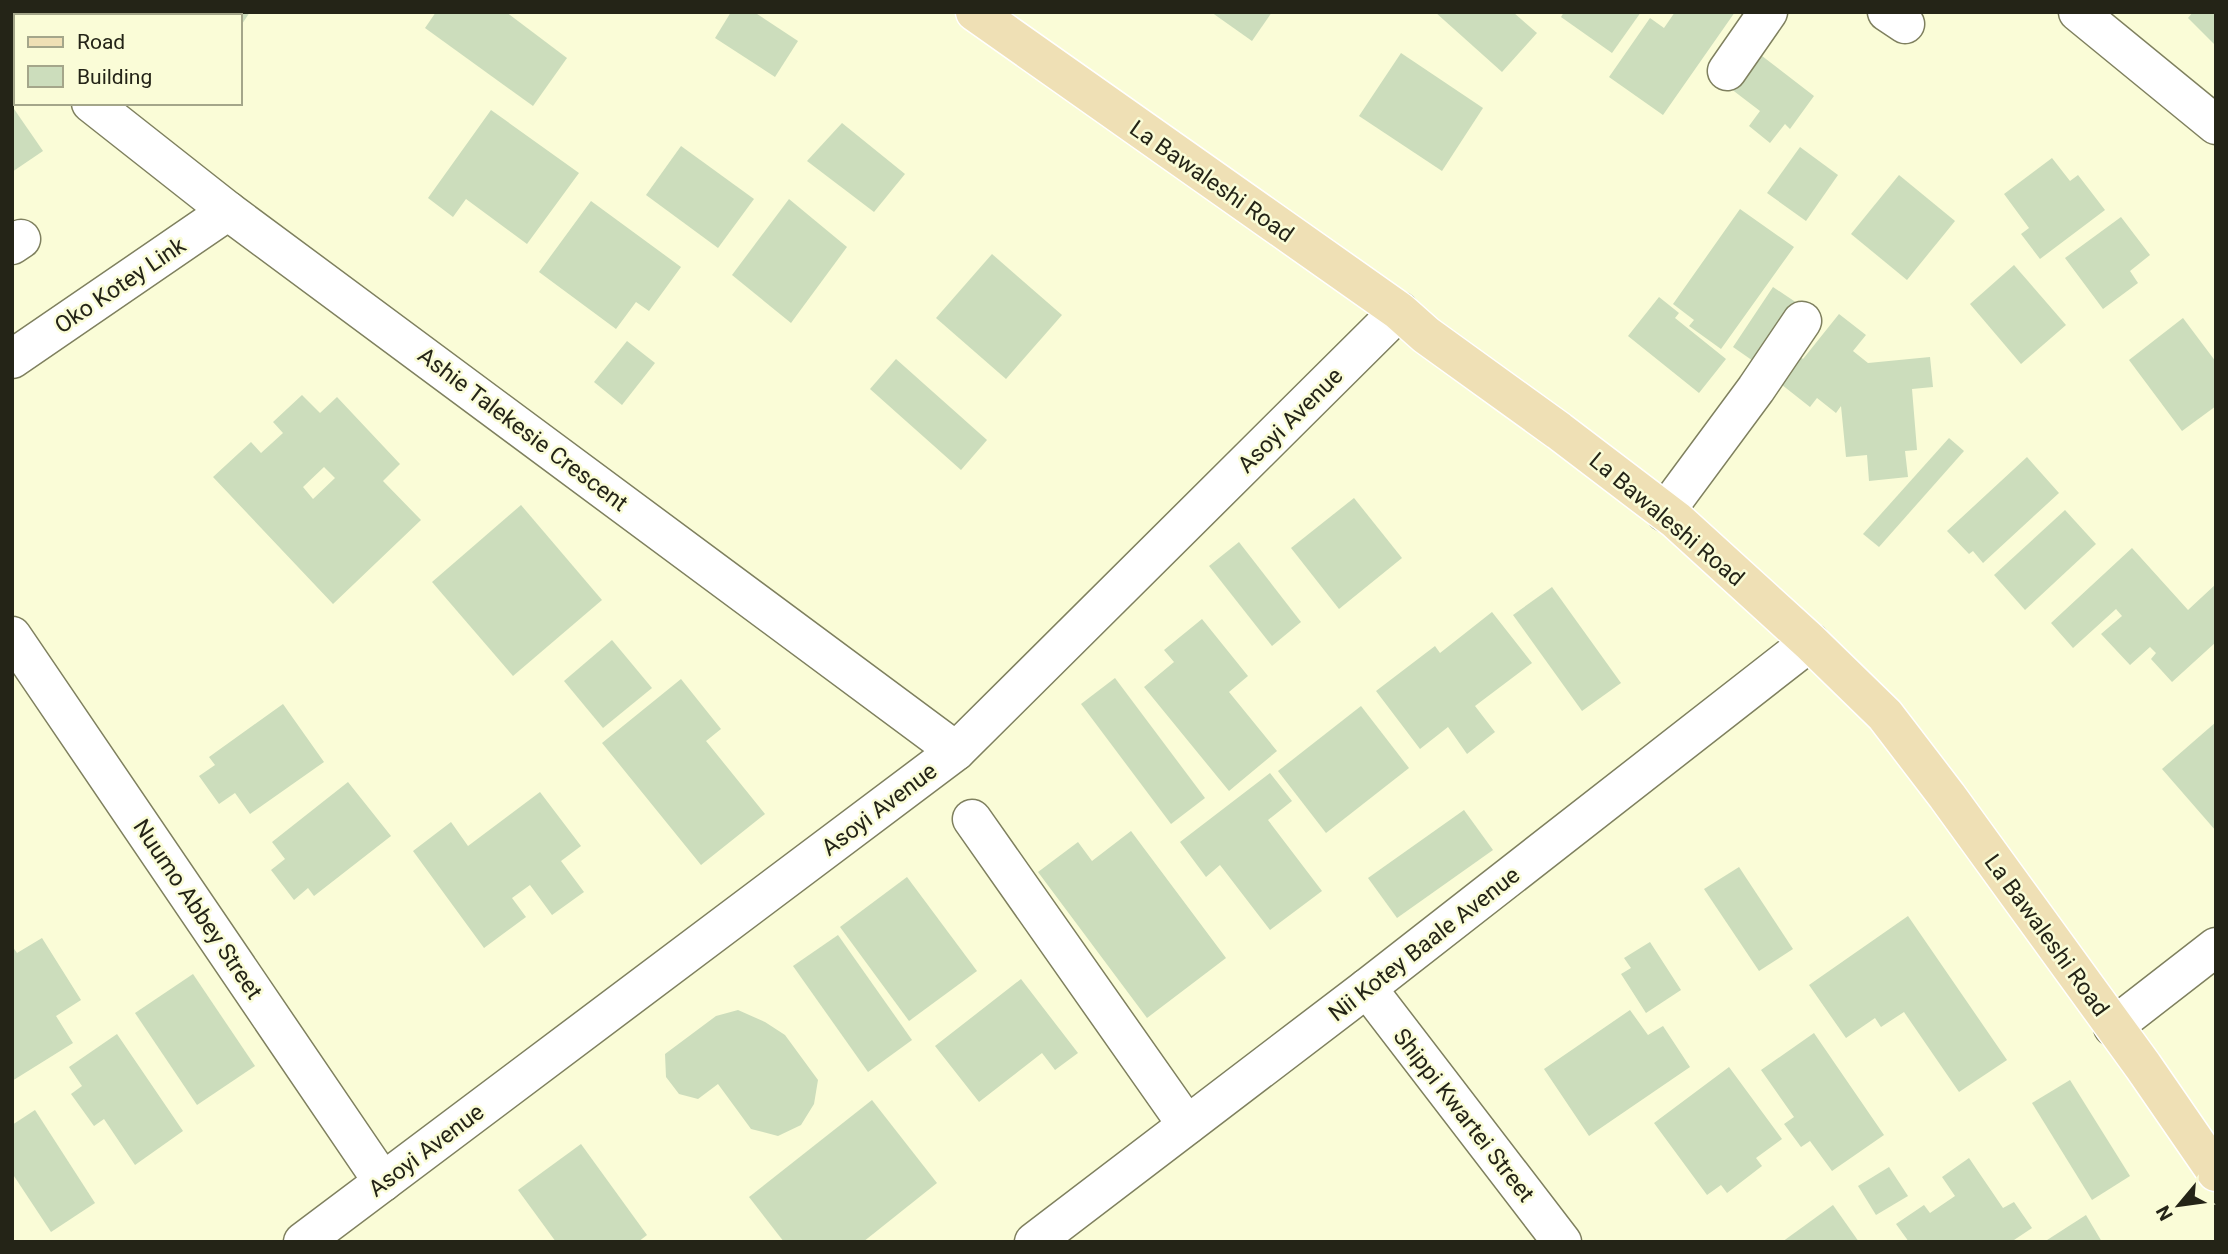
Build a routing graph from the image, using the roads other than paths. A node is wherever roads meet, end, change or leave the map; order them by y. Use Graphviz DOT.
graph roads {
  1 [pos="1768,12"];
  2 [pos="2078,12"];
  3 [pos="983,14"];
  4 [pos="1727,71"];
  5 [pos="94,105"];
  6 [pos="2216,125"];
  7 [pos="228,211"];
  8 [pos="1399,312"];
  9 [pos="1802,321"];
  10 [pos="12,359"];
  11 [pos="1665,512"];
  12 [pos="12,636"];
  13 [pos="1810,642"];
  14 [pos="957,751"];
  15 [pos="972,819"];
  16 [pos="2216,947"];
  17 [pos="1367,988"];
  18 [pos="2113,1027"];
  19 [pos="1187,1125"];
  20 [pos="2216,1172"];
  21 [pos="383,1182"];
  22 [pos="303,1242"];
  23 [pos="1034,1242"];
  24 [pos="1562,1242"];
  1 -- 4 [label="street"];
  2 -- 6 [label="street"];
  3 -- 8 [label="main road, La Bawaleshi Road"];
  5 -- 7 [label="street, Ashie Talekesie Crescent"];
  7 -- 10 [label="street, Oko Kotey Link"];
  7 -- 14 [label="street, Ashie Talekesie Crescent"];
  8 -- 11 [label="main road, La Bawaleshi Road"];
  8 -- 14 [label="street, Asoyi Avenue"];
  9 -- 11 [label="street"];
  11 -- 13 [label="main road, La Bawaleshi Road"];
  12 -- 21 [label="street, Nuumo Abbey Street"];
  13 -- 17 [label="street, Nii Kotey Baale Avenue"];
  13 -- 18 [label="main road, La Bawaleshi Road"];
  14 -- 21 [label="street, Asoyi Avenue"];
  15 -- 19 [label="street"];
  16 -- 18 [label="street"];
  17 -- 19 [label="street, Nii Kotey Baale Avenue"];
  17 -- 24 [label="street, Shippi Kwartei Street"];
  18 -- 20 [label="main road, La Bawaleshi Road"];
  19 -- 23 [label="street, Nii Kotey Baale Avenue"];
  21 -- 22 [label="street, Asoyi Avenue"];
}
